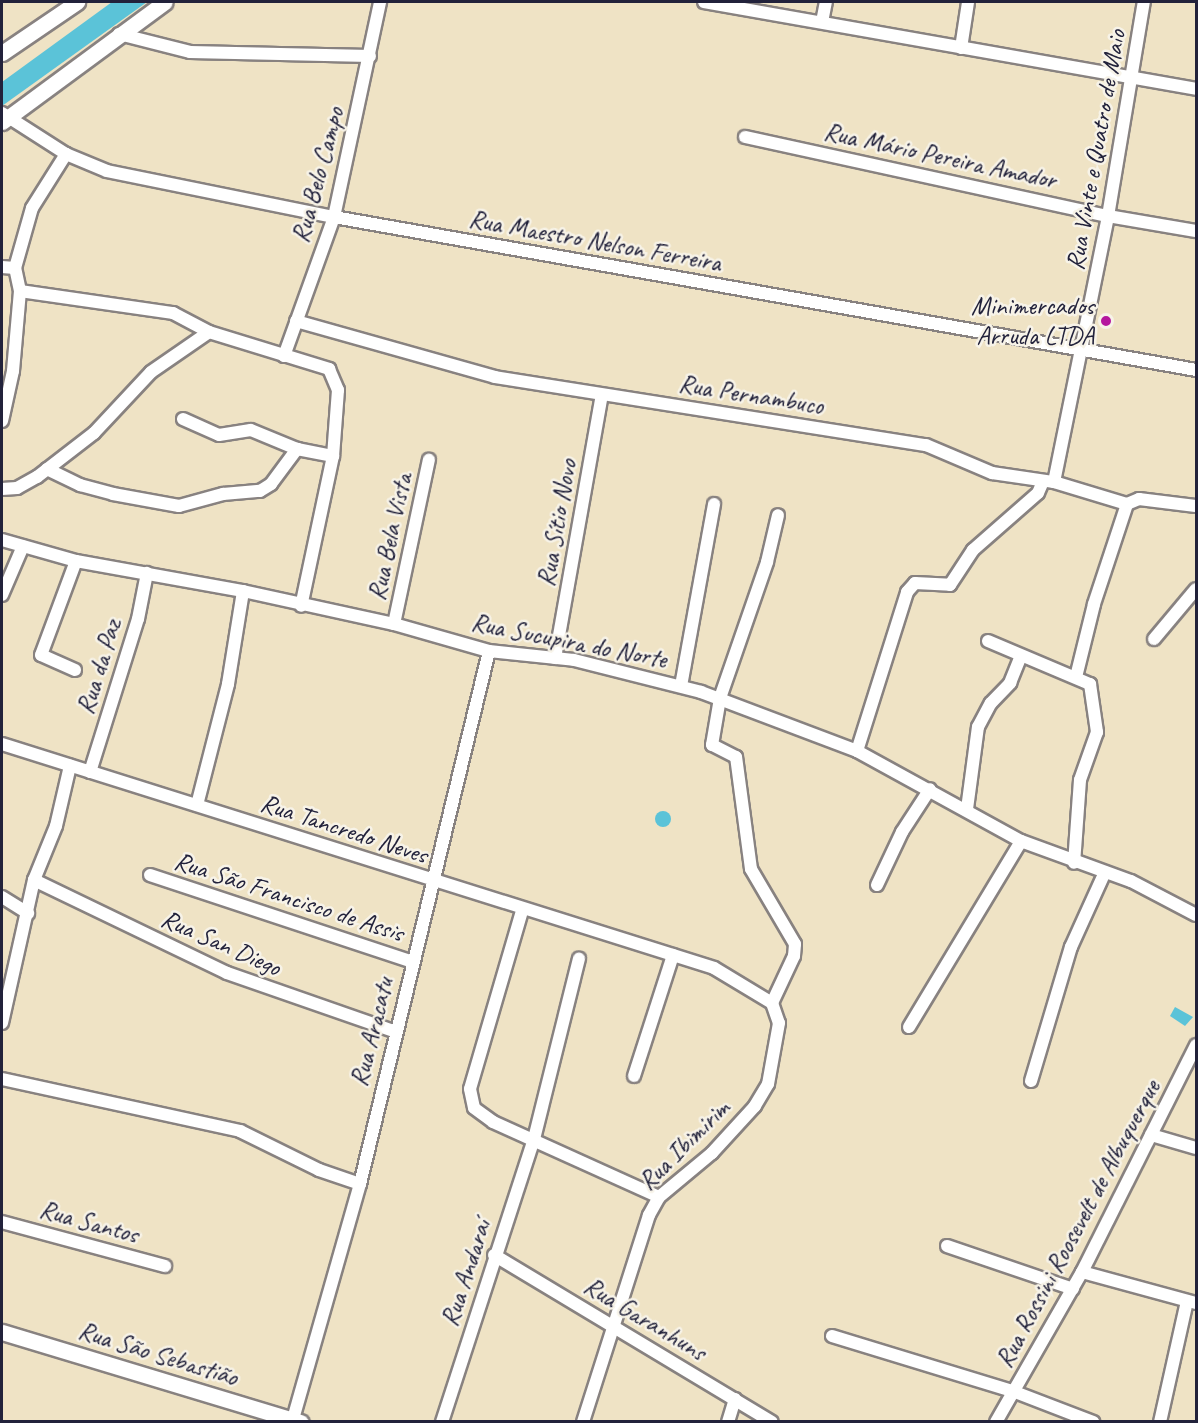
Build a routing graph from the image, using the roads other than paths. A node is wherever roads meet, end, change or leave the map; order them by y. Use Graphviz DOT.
graph roads {
  1 [pos="76,2"];
  2 [pos="165,2"];
  3 [pos="380,2"];
  4 [pos="704,2"];
  5 [pos="826,2"];
  6 [pos="968,2"];
  7 [pos="1144,2"];
  8 [pos="822,22"];
  9 [pos="119,34"];
  10 [pos="961,48"];
  11 [pos="2,53"];
  12 [pos="370,56"];
  13 [pos="1132,78"];
  14 [pos="1197,89"];
  15 [pos="4,117"];
  16 [pos="745,137"];
  17 [pos="66,154"];
  18 [pos="1108,216"];
  19 [pos="334,217"];
  20 [pos="1197,231"];
  21 [pos="2,267"];
  22 [pos="15,268"];
  23 [pos="20,291"];
  24 [pos="296,321"];
  25 [pos="208,332"];
  26 [pos="1082,351"];
  27 [pos="284,356"];
  28 [pos="1197,370"];
  29 [pos="602,395"];
  30 [pos="183,419"];
  31 [pos="2,421"];
  32 [pos="297,449"];
  33 [pos="333,456"];
  34 [pos="429,460"];
  35 [pos="47,469"];
  36 [pos="1048,482"];
  37 [pos="2,489"];
  38 [pos="714,504"];
  39 [pos="1127,504"];
  40 [pos="1197,506"];
  41 [pos="778,515"];
  42 [pos="2,540"];
  43 [pos="23,546"];
  44 [pos="76,561"];
  45 [pos="147,573"];
  46 [pos="1197,588"];
  47 [pos="243,591"];
  48 [pos="2,595"];
  49 [pos="301,606"];
  50 [pos="394,624"];
  51 [pos="1154,639"];
  52 [pos="988,641"];
  53 [pos="489,651"];
  54 [pos="1021,656"];
  55 [pos="555,658"];
  56 [pos="75,670"];
  57 [pos="1081,679"];
  58 [pos="681,686"];
  59 [pos="720,698"];
  60 [pos="2,744"];
  61 [pos="857,751"];
  62 [pos="70,766"];
  63 [pos="90,772"];
  64 [pos="930,789"];
  65 [pos="197,805"];
  66 [pos="967,809"];
  67 [pos="1021,841"];
  68 [pos="1074,863"];
  69 [pos="1105,872"];
  70 [pos="150,875"];
  71 [pos="34,880"];
  72 [pos="434,881"];
  73 [pos="877,885"];
  74 [pos="2,897"];
  75 [pos="522,911"];
  76 [pos="28,913"];
  77 [pos="1197,915"];
  78 [pos="673,955"];
  79 [pos="579,959"];
  80 [pos="413,962"];
  81 [pos="773,1004"];
  82 [pos="2,1023"];
  83 [pos="909,1026"];
  84 [pos="396,1032"];
  85 [pos="1197,1045"];
  86 [pos="634,1076"];
  87 [pos="2,1079"];
  88 [pos="1031,1081"];
  89 [pos="1151,1135"];
  90 [pos="534,1139"];
  91 [pos="1197,1148"];
  92 [pos="360,1184"];
  93 [pos="659,1197"];
  94 [pos="2,1222"];
  95 [pos="947,1246"];
  96 [pos="494,1255"];
  97 [pos="165,1266"];
  98 [pos="1082,1272"];
  99 [pos="1073,1289"];
  100 [pos="1192,1302"];
  101 [pos="612,1324"];
  102 [pos="2,1332"];
  103 [pos="832,1336"];
  104 [pos="1015,1392"];
  105 [pos="735,1400"];
  106 [pos="295,1421"];
  107 [pos="442,1422"];
  108 [pos="583,1422"];
  109 [pos="728,1422"];
  110 [pos="772,1422"];
  111 [pos="996,1422"];
  112 [pos="1093,1422"];
  113 [pos="1160,1422"];
  1 -- 11 [label="street"];
  2 -- 9 [label="street"];
  3 -- 12 [label="street, Rua Belo Campo"];
  4 -- 8 [label="street"];
  5 -- 8 [label="street"];
  6 -- 10 [label="street"];
  7 -- 13 [label="street, Rua Vinte e Quatro de Maio"];
  8 -- 10 [label="street"];
  9 -- 12 [label="street"];
  9 -- 15 [label="street"];
  10 -- 13 [label="street"];
  12 -- 19 [label="street, Rua Belo Campo"];
  13 -- 14 [label="street"];
  13 -- 18 [label="street, Rua Vinte e Quatro de Maio"];
  15 -- 17 [label="street, Rua Maestro Nelson Ferreira"];
  16 -- 18 [label="street, Rua Mário Pereira Amador"];
  17 -- 19 [label="street, Rua Maestro Nelson Ferreira"];
  17 -- 22 [label="street"];
  18 -- 20 [label="street, Rua Mário Pereira Amador"];
  18 -- 26 [label="street, Rua Vinte e Quatro de Maio"];
  19 -- 24 [label="street, Rua Belo Campo"];
  19 -- 26 [label="street, Rua Maestro Nelson Ferreira"];
  21 -- 22 [label="street"];
  22 -- 23 [label="street"];
  23 -- 25 [label="street"];
  23 -- 31 [label="street"];
  24 -- 27 [label="street, Rua Belo Campo"];
  24 -- 29 [label="street, Rua Pernambuco"];
  25 -- 27 [label="street"];
  25 -- 35 [label="street"];
  26 -- 28 [label="street, Rua Maestro Nelson Ferreira"];
  26 -- 36 [label="street, Rua Vinte e Quatro de Maio"];
  27 -- 33 [label="street"];
  29 -- 36 [label="street, Rua Pernambuco"];
  29 -- 55 [label="street, Rua Sítio Novo"];
  30 -- 32 [label="street"];
  32 -- 33 [label="street"];
  32 -- 35 [label="street"];
  33 -- 49 [label="street"];
  34 -- 50 [label="street, Rua Bela Vista"];
  35 -- 37 [label="street"];
  36 -- 39 [label="street, Rua Pernambuco"];
  36 -- 61 [label="street"];
  38 -- 58 [label="street"];
  39 -- 40 [label="street, Rua Pernambuco"];
  39 -- 57 [label="street"];
  41 -- 59 [label="street"];
  42 -- 43 [label="street, Rua Sucupira do Norte"];
  43 -- 44 [label="street, Rua Sucupira do Norte"];
  43 -- 48 [label="street"];
  44 -- 45 [label="street, Rua Sucupira do Norte"];
  44 -- 56 [label="street"];
  45 -- 47 [label="street, Rua Sucupira do Norte"];
  45 -- 63 [label="street, Rua da Paz"];
  46 -- 51 [label="street"];
  47 -- 49 [label="street, Rua Sucupira do Norte"];
  47 -- 65 [label="street"];
  49 -- 50 [label="street, Rua Sucupira do Norte"];
  50 -- 53 [label="street, Rua Sucupira do Norte"];
  52 -- 54 [label="street"];
  53 -- 55 [label="street, Rua Sucupira do Norte"];
  53 -- 72 [label="street, Rua Aracatu"];
  54 -- 57 [label="street"];
  54 -- 66 [label="street"];
  55 -- 58 [label="street, Rua Sucupira do Norte"];
  57 -- 68 [label="street"];
  58 -- 59 [label="street, Rua Sucupira do Norte"];
  59 -- 61 [label="street, Rua Sucupira do Norte"];
  59 -- 81 [label="street"];
  60 -- 62 [label="street, Rua Tancredo Neves"];
  61 -- 64 [label="street, Rua Sucupira do Norte"];
  62 -- 63 [label="street, Rua Tancredo Neves"];
  62 -- 71 [label="street"];
  63 -- 65 [label="street, Rua Tancredo Neves"];
  64 -- 66 [label="street, Rua Sucupira do Norte"];
  64 -- 73 [label="street"];
  65 -- 72 [label="street, Rua Tancredo Neves"];
  66 -- 67 [label="street, Rua Sucupira do Norte"];
  67 -- 68 [label="street, Rua Sucupira do Norte"];
  67 -- 83 [label="street"];
  68 -- 69 [label="street, Rua Sucupira do Norte"];
  69 -- 77 [label="street, Rua Sucupira do Norte"];
  69 -- 88 [label="street"];
  70 -- 80 [label="street, Rua São Francisco de Assis"];
  71 -- 76 [label="street"];
  71 -- 84 [label="street, Rua San Diego"];
  72 -- 75 [label="street, Rua Tancredo Neves"];
  72 -- 80 [label="street, Rua Aracatu"];
  74 -- 76 [label="street"];
  75 -- 78 [label="street, Rua Tancredo Neves"];
  75 -- 90 [label="street"];
  76 -- 82 [label="street"];
  78 -- 81 [label="street, Rua Tancredo Neves"];
  78 -- 86 [label="street"];
  79 -- 90 [label="street, Rua Andaraí"];
  80 -- 84 [label="street, Rua Aracatu"];
  81 -- 93 [label="street, Rua Ibimirim"];
  84 -- 92 [label="street, Rua Aracatu"];
  85 -- 89 [label="street, Rua Rossini Roosevelt de Albuquerque"];
  87 -- 92 [label="street"];
  89 -- 91 [label="street"];
  89 -- 98 [label="street, Rua Rossini Roosevelt de Albuquerque"];
  90 -- 93 [label="street"];
  90 -- 96 [label="street, Rua Andaraí"];
  92 -- 106 [label="street, Rua Aracatu"];
  93 -- 101 [label="street, Rua Ibimirim"];
  94 -- 97 [label="street, Rua Santos"];
  95 -- 99 [label="street"];
  96 -- 101 [label="street, Rua Garanhuns"];
  96 -- 107 [label="street, Rua Andaraí"];
  98 -- 99 [label="street, Rua Rossini Roosevelt de Albuquerque"];
  98 -- 100 [label="street"];
  99 -- 104 [label="street, Rua Rossini Roosevelt de Albuquerque"];
  100 -- 113 [label="street"];
  101 -- 105 [label="street, Rua Garanhuns"];
  101 -- 108 [label="street, Rua Ibimirim"];
  102 -- 106 [label="street, Rua São Sebastião"];
  103 -- 104 [label="street"];
  104 -- 111 [label="street, Rua Rossini Roosevelt de Albuquerque"];
  104 -- 112 [label="street"];
  105 -- 109 [label="street"];
  105 -- 110 [label="street, Rua Garanhuns"];
}
